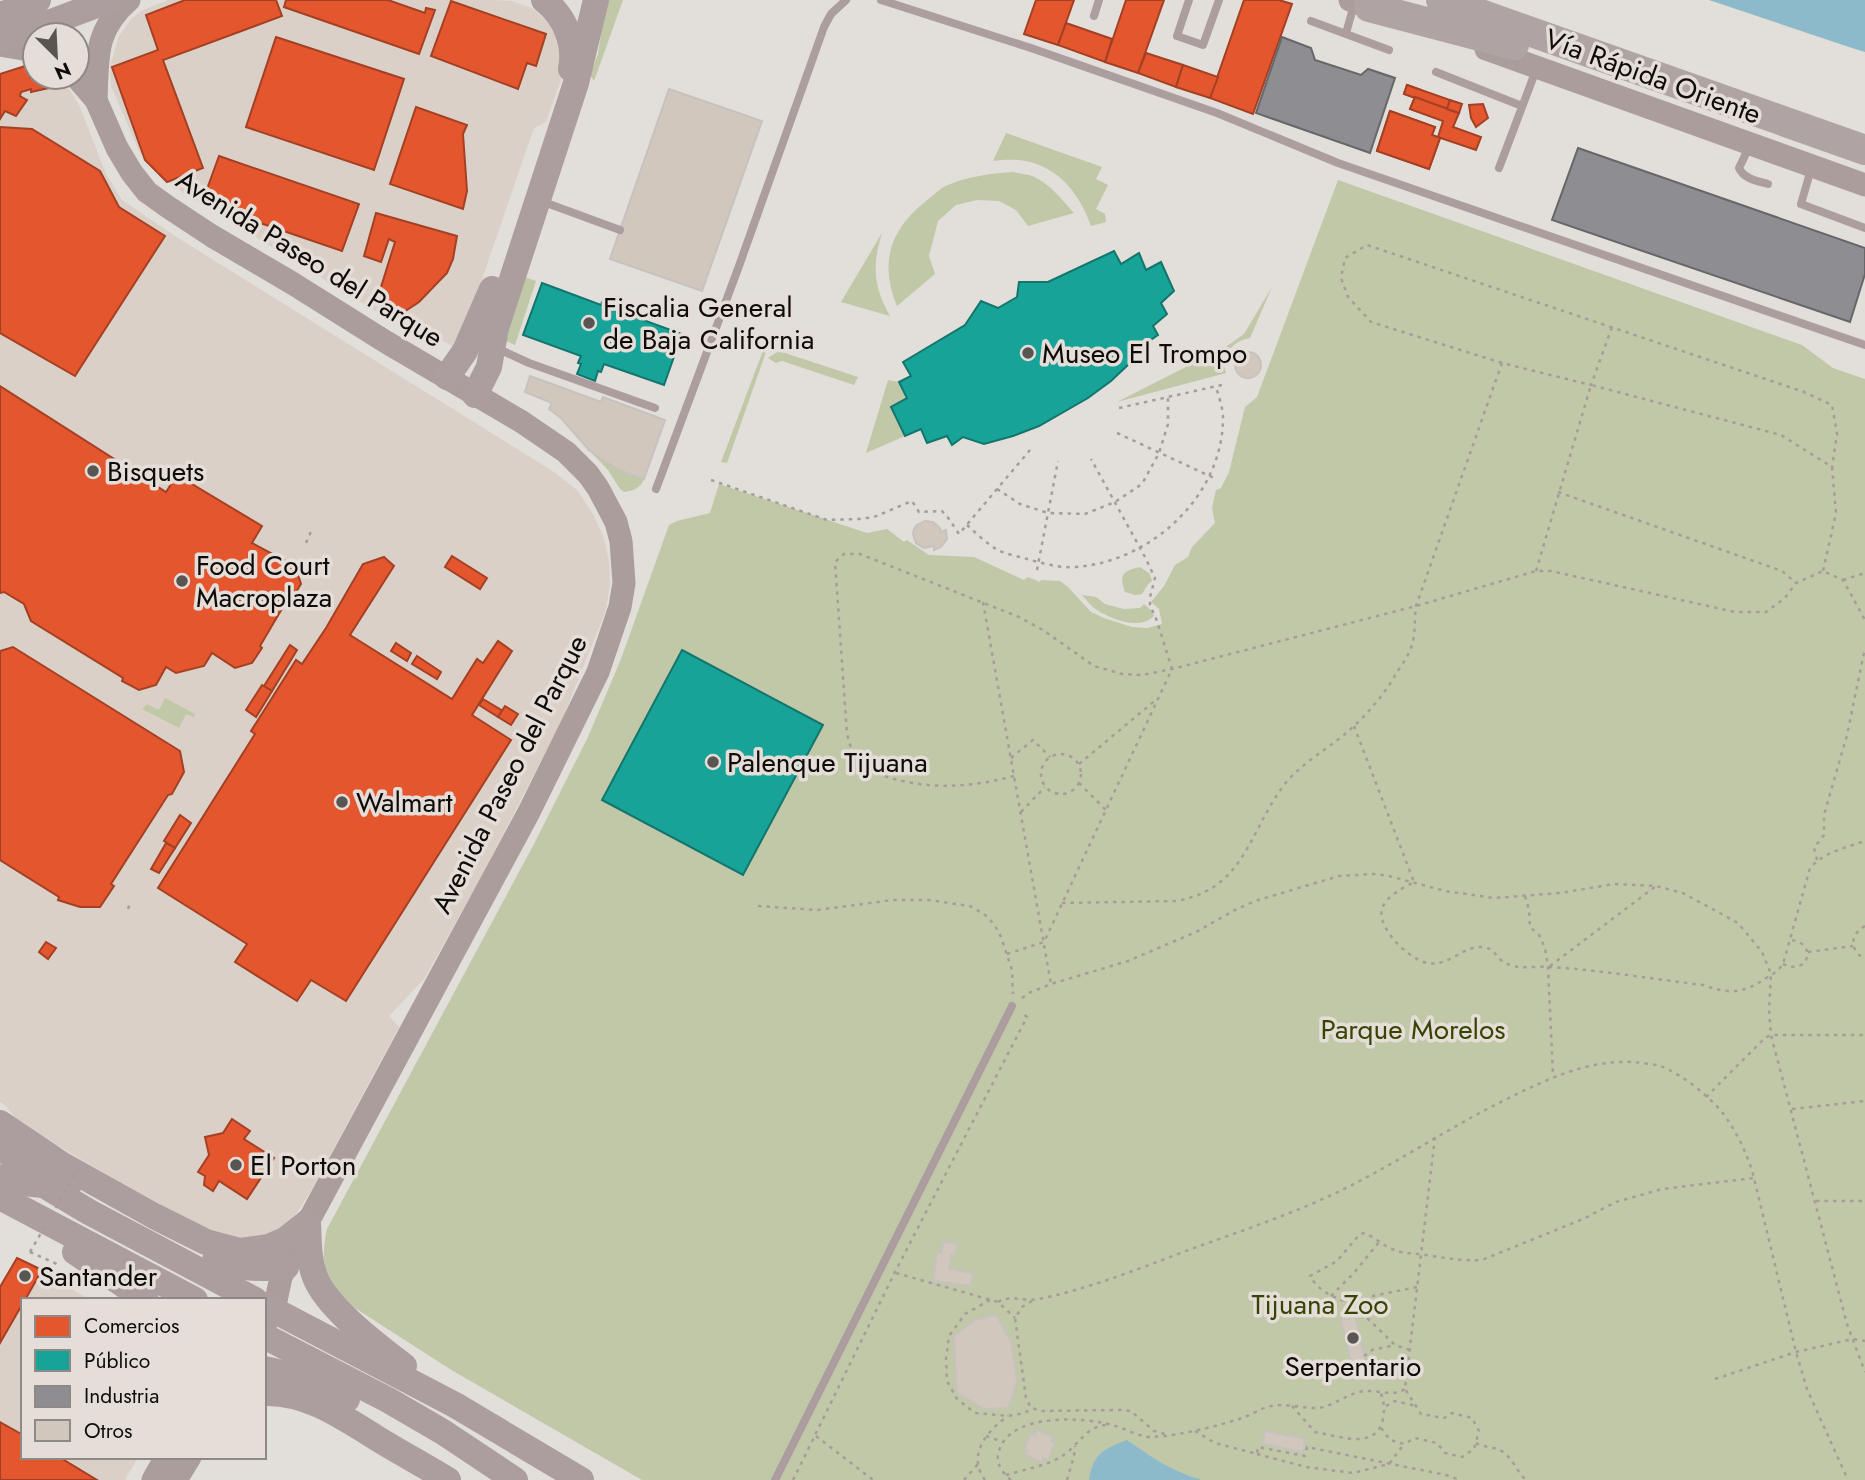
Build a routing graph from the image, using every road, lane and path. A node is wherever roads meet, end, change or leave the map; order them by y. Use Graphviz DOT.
graph roads {
  1 [pos="38,0"];
  2 [pos="110,0"];
  3 [pos="129,0"];
  4 [pos="544,0"];
  5 [pos="596,0"];
  6 [pos="846,0"];
  7 [pos="881,0"];
  8 [pos="1099,0"];
  9 [pos="1189,0"];
  10 [pos="1219,0"];
  11 [pos="1441,0"];
  12 [pos="1358,3"];
  13 [pos="0,15"];
  14 [pos="1094,16"];
  15 [pos="1311,21"];
  16 [pos="1346,33"];
  17 [pos="0,43"];
  18 [pos="21,48"];
  19 [pos="1389,50"];
  20 [pos="1537,68"];
  21 [pos="1436,72"];
  22 [pos="88,91"];
  23 [pos="96,100"];
  24 [pos="1522,106"];
  25 [pos="1779,121"];
  26 [pos="1751,144"];
  27 [pos="1865,150"];
  28 [pos="1812,166"];
  29 [pos="1499,168"];
  30 [pos="1768,184"];
  31 [pos="1865,185"];
  32 [pos="533,198"];
  33 [pos="1865,228"];
  34 [pos="620,230"];
  35 [pos="1612,327"];
  36 [pos="1865,334"];
  37 [pos="493,340"];
  38 [pos="1863,344"];
  39 [pos="1502,363"];
  40 [pos="447,377"];
  41 [pos="1226,384"];
  42 [pos="1591,385"];
  43 [pos="1216,387"];
  44 [pos="475,395"];
  45 [pos="1168,397"];
  46 [pos="655,408"];
  47 [pos="1119,408"];
  48 [pos="1117,433"];
  49 [pos="1030,450"];
  50 [pos="1159,453"];
  51 [pos="1091,459"];
  52 [pos="1058,461"];
  53 [pos="1832,467"];
  54 [pos="1209,476"];
  55 [pos="1214,478"];
  56 [pos="711,480"];
  57 [pos="656,489"];
  58 [pos="998,489"];
  59 [pos="1559,492"];
  60 [pos="1115,502"];
  61 [pos="1048,513"];
  62 [pos="967,525"];
  63 [pos="312,529"];
  64 [pos="306,544"];
  65 [pos="1140,548"];
  66 [pos="1039,562"];
  67 [pos="1037,570"];
  68 [pos="1536,571"];
  69 [pos="1823,571"];
  70 [pos="1865,573"];
  71 [pos="1843,580"];
  72 [pos="1796,583"];
  73 [pos="983,601"];
  74 [pos="1416,606"];
  75 [pos="1865,620"];
  76 [pos="1865,648"];
  77 [pos="1172,669"];
  78 [pos="1158,698"];
  79 [pos="1354,726"];
  80 [pos="1050,757"];
  81 [pos="1011,758"];
  82 [pos="1079,764"];
  83 [pos="1014,776"];
  84 [pos="1079,783"];
  85 [pos="1045,787"];
  86 [pos="1106,810"];
  87 [pos="1020,812"];
  88 [pos="1865,841"];
  89 [pos="1817,859"];
  90 [pos="1414,881"];
  91 [pos="1656,886"];
  92 [pos="1525,896"];
  93 [pos="130,903"];
  94 [pos="1062,903"];
  95 [pos="758,906"];
  96 [pos="128,909"];
  97 [pos="1865,926"];
  98 [pos="1789,940"];
  99 [pos="1044,942"];
  100 [pos="1853,946"];
  101 [pos="1807,953"];
  102 [pos="1007,954"];
  103 [pos="1865,960"];
  104 [pos="1783,964"];
  105 [pos="1548,967"];
  106 [pos="1771,975"];
  107 [pos="1051,984"];
  108 [pos="1012,1006"];
  109 [pos="1771,1035"];
  110 [pos="1865,1035"];
  111 [pos="1553,1076"];
  112 [pos="1706,1097"];
  113 [pos="1865,1101"];
  114 [pos="1791,1109"];
  115 [pos="0,1123"];
  116 [pos="1435,1137"];
  117 [pos="0,1148"];
  118 [pos="0,1158"];
  119 [pos="81,1164"];
  120 [pos="0,1177"];
  121 [pos="1754,1178"];
  122 [pos="43,1185"];
  123 [pos="0,1197"];
  124 [pos="1814,1201"];
  125 [pos="1865,1201"];
  126 [pos="0,1204"];
  127 [pos="308,1222"];
  128 [pos="1379,1242"];
  129 [pos="1421,1254"];
  130 [pos="65,1267"];
  131 [pos="284,1272"];
  132 [pos="895,1272"];
  133 [pos="1417,1287"];
  134 [pos="1331,1296"];
  135 [pos="143,1298"];
  136 [pos="191,1298"];
  137 [pos="245,1298"];
  138 [pos="990,1300"];
  139 [pos="1034,1300"];
  140 [pos="998,1302"];
  141 [pos="266,1303"];
  142 [pos="1360,1306"];
  143 [pos="266,1310"];
  144 [pos="1015,1318"];
  145 [pos="266,1337"];
  146 [pos="1853,1339"];
  147 [pos="1865,1340"];
  148 [pos="1395,1345"];
  149 [pos="1410,1350"];
  150 [pos="1796,1352"];
  151 [pos="1364,1356"];
  152 [pos="266,1369"];
  153 [pos="1865,1372"];
  154 [pos="1715,1379"];
  155 [pos="1405,1390"];
  156 [pos="1380,1391"];
  157 [pos="266,1393"];
  158 [pos="455,1405"];
  159 [pos="1292,1406"];
  160 [pos="1385,1406"];
  161 [pos="1416,1406"];
  162 [pos="1031,1408"];
  163 [pos="1008,1416"];
  164 [pos="1113,1425"];
  165 [pos="1381,1428"];
  166 [pos="800,1429"];
  167 [pos="1194,1430"];
  168 [pos="1168,1435"];
  169 [pos="815,1436"];
  170 [pos="986,1436"];
  171 [pos="1003,1442"];
  172 [pos="1476,1443"];
  173 [pos="1404,1444"];
  174 [pos="1075,1445"];
  175 [pos="1257,1454"];
  176 [pos="165,1459"];
  177 [pos="189,1459"];
  178 [pos="978,1464"];
  179 [pos="1389,1464"];
  180 [pos="1006,1475"];
  181 [pos="153,1480"];
  182 [pos="176,1480"];
  183 [pos="448,1480"];
  184 [pos="497,1480"];
  185 [pos="515,1480"];
  186 [pos="581,1480"];
  187 [pos="775,1480"];
  188 [pos="793,1480"];
  189 [pos="873,1480"];
  190 [pos="964,1480"];
  191 [pos="985,1480"];
  192 [pos="1011,1480"];
  193 [pos="1066,1480"];
  194 [pos="1460,1480"];
  195 [pos="1526,1480"];
  196 [pos="1848,1480"];
  1 -- 13 [label="main road"];
  2 -- 17 [label="main road"];
  3 -- 23 [label="main road, Avenida Paseo del Parque"];
  4 -- 32 [label="main road"];
  5 -- 32 [label="main road"];
  6 -- 57 [label="lane"];
  7 -- 38 [label="lane"];
  8 -- 14 [label="lane"];
  9 -- 10 [label="lane"];
  11 -- 25 [label="highway, Vía Rápida Oriente"];
  12 -- 16 [label="lane"];
  12 -- 20 [label="main road"];
  12 -- 25 [label="highway"];
  15 -- 16 [label="lane"];
  16 -- 19 [label="lane"];
  17 -- 18 [label="main road"];
  20 -- 24 [label="lane"];
  20 -- 26 [label="main road"];
  21 -- 24 [label="lane"];
  22 -- 23 [label="main road, Avenida Paseo del Parque"];
  23 -- 40 [label="main road, Avenida Paseo del Parque"];
  24 -- 29 [label="lane"];
  25 -- 27 [label="highway, Vía Rápida Oriente"];
  26 -- 28 [label="main road"];
  26 -- 30 [label="lane"];
  28 -- 31 [label="main road"];
  28 -- 33 [label="lane"];
  32 -- 34 [label="lane"];
  32 -- 37 [label="main road"];
  32 -- 40 [label="main road"];
  35 -- 39 [label="path"];
  35 -- 42 [label="path"];
  35 -- 53 [label="path"];
  36 -- 38 [label="lane"];
  37 -- 44 [label="main road"];
  37 -- 46 [label="lane"];
  39 -- 42 [label="path"];
  39 -- 74 [label="path"];
  40 -- 44 [label="main road, Avenida Paseo del Parque"];
  41 -- 43 [label="path"];
  42 -- 53 [label="path"];
  42 -- 59 [label="path"];
  43 -- 45 [label="path"];
  43 -- 54 [label="path"];
  44 -- 127 [label="main road, Avenida Paseo del Parque"];
  45 -- 47 [label="path"];
  45 -- 50 [label="path"];
  48 -- 50 [label="path"];
  49 -- 58 [label="path"];
  50 -- 54 [label="path"];
  50 -- 60 [label="path"];
  51 -- 60 [label="path"];
  52 -- 61 [label="path"];
  53 -- 69 [label="path"];
  54 -- 55 [label="path"];
  54 -- 65 [label="path"];
  56 -- 62 [label="path"];
  58 -- 61 [label="path"];
  58 -- 62 [label="path"];
  59 -- 68 [label="path"];
  59 -- 72 [label="path"];
  60 -- 61 [label="path"];
  60 -- 65 [label="path"];
  61 -- 66 [label="path"];
  62 -- 66 [label="path"];
  63 -- 64 [label="path"];
  65 -- 66 [label="path"];
  65 -- 77 [label="path"];
  66 -- 67 [label="path"];
  68 -- 72 [label="path"];
  68 -- 74 [label="path"];
  69 -- 71 [label="path"];
  69 -- 72 [label="path"];
  70 -- 71 [label="path"];
  71 -- 75 [label="path"];
  73 -- 77 [label="path"];
  73 -- 81 [label="path"];
  73 -- 83 [label="path"];
  74 -- 77 [label="path"];
  74 -- 79 [label="path"];
  76 -- 89 [label="path"];
  77 -- 78 [label="path"];
  78 -- 82 [label="path"];
  78 -- 86 [label="path"];
  79 -- 90 [label="path"];
  79 -- 94 [label="path"];
  80 -- 81 [label="path"];
  80 -- 82 [label="path"];
  80 -- 85 [label="path"];
  81 -- 83 [label="path"];
  82 -- 84 [label="path"];
  83 -- 87 [label="path"];
  84 -- 85 [label="path"];
  84 -- 86 [label="path"];
  85 -- 87 [label="path"];
  86 -- 94 [label="path"];
  87 -- 99 [label="path"];
  88 -- 89 [label="path"];
  89 -- 98 [label="path"];
  90 -- 92 [label="path"];
  90 -- 105 [label="path"];
  90 -- 107 [label="path"];
  91 -- 92 [label="path"];
  91 -- 105 [label="path"];
  91 -- 106 [label="path"];
  92 -- 105 [label="path"];
  93 -- 96 [label="path"];
  94 -- 99 [label="path"];
  95 -- 102 [label="path"];
  97 -- 100 [label="path"];
  98 -- 101 [label="path"];
  98 -- 104 [label="path"];
  99 -- 102 [label="path"];
  99 -- 107 [label="path"];
  100 -- 101 [label="path"];
  100 -- 103 [label="path"];
  101 -- 104 [label="path"];
  102 -- 108 [label="path"];
  104 -- 106 [label="path"];
  105 -- 106 [label="path"];
  105 -- 111 [label="path"];
  106 -- 109 [label="path"];
  107 -- 108 [label="path"];
  108 -- 132 [label="path"];
  108 -- 166 [label="lane"];
  109 -- 110 [label="path"];
  109 -- 112 [label="path"];
  109 -- 114 [label="path"];
  111 -- 112 [label="path"];
  111 -- 116 [label="path"];
  112 -- 121 [label="path"];
  113 -- 114 [label="path"];
  114 -- 124 [label="path"];
  115 -- 127 [label="main road"];
  116 -- 129 [label="path"];
  116 -- 139 [label="path"];
  117 -- 131 [label="main road"];
  118 -- 122 [label="main road"];
  119 -- 130 [label="path, bridge"];
  120 -- 122 [label="main road"];
  121 -- 129 [label="path"];
  121 -- 150 [label="path"];
  122 -- 137 [label="main road"];
  123 -- 136 [label="main road"];
  124 -- 125 [label="path"];
  124 -- 146 [label="path"];
  126 -- 135 [label="main road"];
  127 -- 131 [label="main road, Avenida Paseo del Parque"];
  127 -- 158 [label="main road"];
  128 -- 129 [label="path"];
  128 -- 134 [label="path"];
  128 -- 134 [label="path"];
  129 -- 133 [label="path"];
  131 -- 141 [label="main road, Avenida Paseo del Parque"];
  132 -- 138 [label="path"];
  132 -- 169 [label="path"];
  133 -- 142 [label="path"];
  133 -- 149 [label="path"];
  134 -- 142 [label="path"];
  138 -- 140 [label="path"];
  138 -- 163 [label="path"];
  139 -- 140 [label="path"];
  139 -- 144 [label="path"];
  140 -- 144 [label="path"];
  142 -- 148 [label="path"];
  143 -- 158 [label="main road"];
  144 -- 162 [label="path"];
  145 -- 185 [label="main road"];
  146 -- 147 [label="path"];
  146 -- 150 [label="path"];
  146 -- 153 [label="path"];
  148 -- 149 [label="path"];
  148 -- 151 [label="path"];
  149 -- 155 [label="path"];
  150 -- 154 [label="path"];
  150 -- 196 [label="path"];
  152 -- 184 [label="main road"];
  155 -- 156 [label="path"];
  155 -- 161 [label="path"];
  156 -- 159 [label="path"];
  156 -- 160 [label="path"];
  157 -- 183 [label="main road"];
  158 -- 186 [label="main road"];
  159 -- 165 [label="path"];
  159 -- 167 [label="path"];
  160 -- 161 [label="path"];
  160 -- 165 [label="path"];
  161 -- 172 [label="path"];
  162 -- 163 [label="path"];
  162 -- 168 [label="path"];
  163 -- 170 [label="path"];
  164 -- 168 [label="path"];
  164 -- 171 [label="path"];
  164 -- 174 [label="path"];
  165 -- 173 [label="path"];
  166 -- 169 [label="path"];
  166 -- 187 [label="lane"];
  167 -- 168 [label="path"];
  167 -- 175 [label="path"];
  169 -- 188 [label="path"];
  169 -- 189 [label="path"];
  170 -- 171 [label="path"];
  170 -- 178 [label="path"];
  171 -- 180 [label="path"];
  172 -- 173 [label="path"];
  172 -- 195 [label="path"];
  173 -- 179 [label="path"];
  174 -- 180 [label="path"];
  174 -- 193 [label="path"];
  175 -- 179 [label="path"];
  175 -- 179 [label="path"];
  176 -- 181 [label="main road"];
  177 -- 182 [label="main road"];
  178 -- 190 [label="path"];
  178 -- 191 [label="path"];
  179 -- 194 [label="path"];
  180 -- 192 [label="path"];
}
